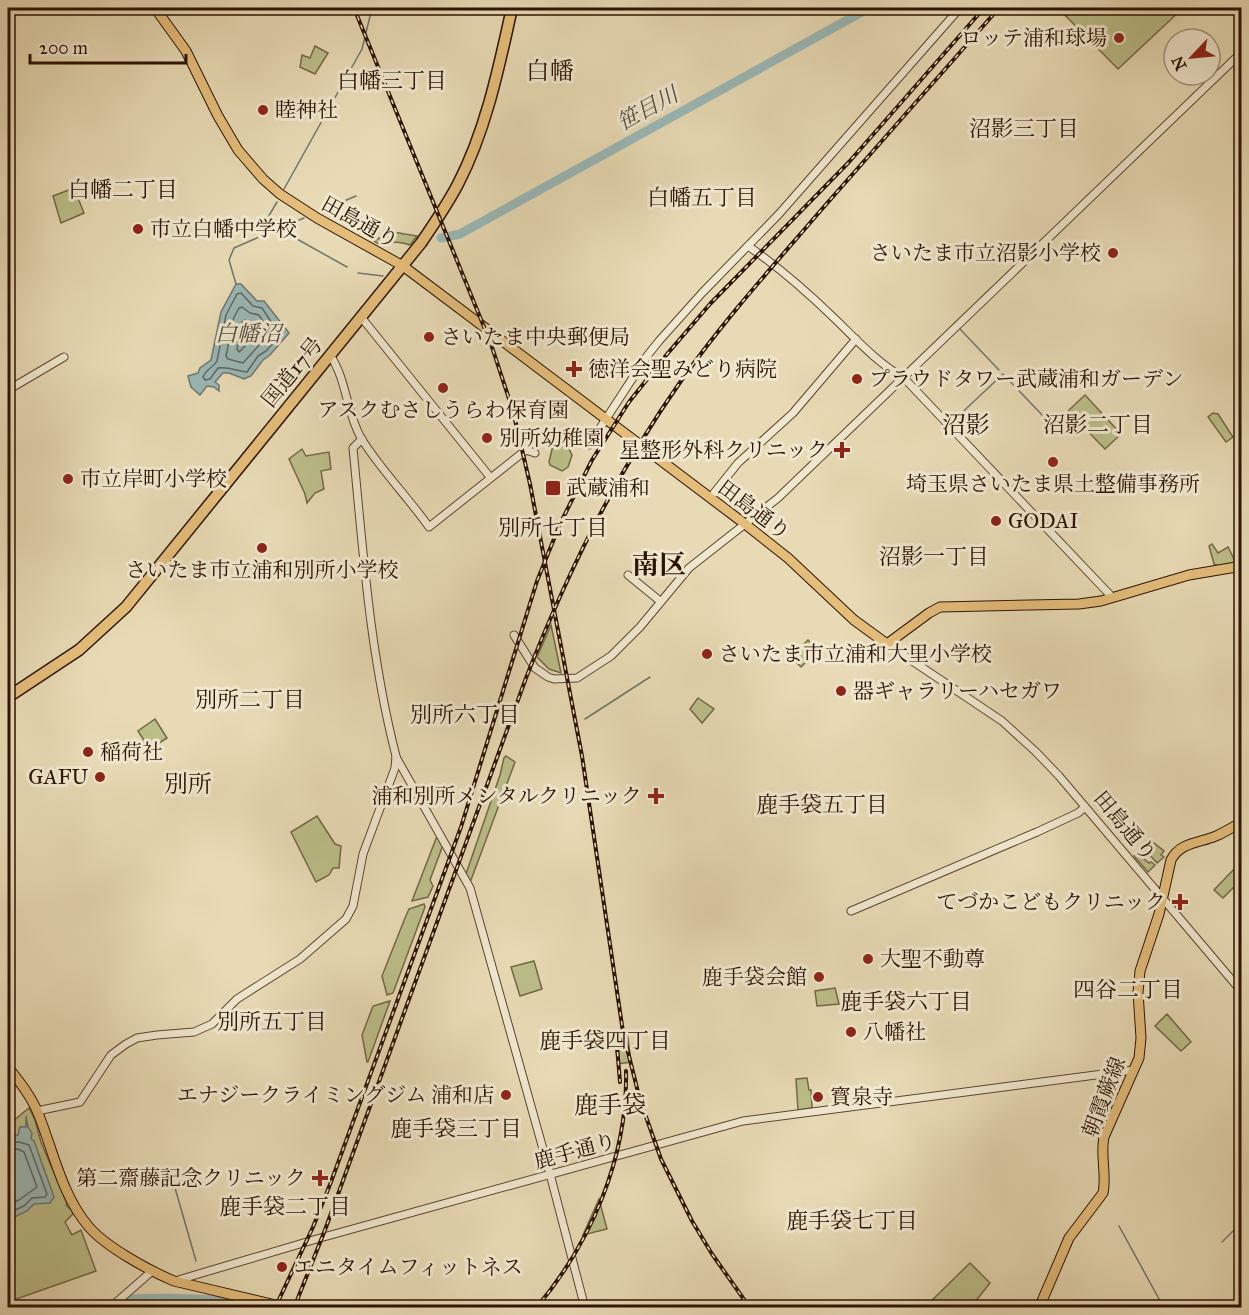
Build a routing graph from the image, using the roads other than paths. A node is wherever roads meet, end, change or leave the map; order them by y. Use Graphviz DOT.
graph roads {
  1 [pos="154,8"];
  2 [pos="512,8"];
  3 [pos="960,8"];
  4 [pos="1233,8"];
  5 [pos="1242,17"];
  6 [pos="1242,52"];
  7 [pos="748,246"];
  8 [pos="402,266"];
  9 [pos="361,317"];
  10 [pos="856,339"];
  11 [pos="330,355"];
  12 [pos="64,357"];
  13 [pos="903,377"];
  14 [pos="8,390"];
  15 [pos="605,421"];
  16 [pos="362,439"];
  17 [pos="589,445"];
  18 [pos="535,453"];
  19 [pos="490,477"];
  20 [pos="710,498"];
  21 [pos="745,524"];
  22 [pos="1242,566"];
  23 [pos="628,575"];
  24 [pos="1112,597"];
  25 [pos="660,601"];
  26 [pos="514,635"];
  27 [pos="887,644"];
  28 [pos="8,697"];
  29 [pos="396,756"];
  30 [pos="1085,807"];
  31 [pos="1242,822"];
  32 [pos="1162,899"];
  33 [pos="851,911"];
  34 [pos="1242,992"];
  35 [pos="8,1067"];
  36 [pos="1134,1070"];
  37 [pos="37,1111"];
  38 [pos="550,1174"];
  39 [pos="152,1271"];
  40 [pos="174,1281"];
  41 [pos="115,1306"];
  42 [pos="288,1308"];
  43 [pos="585,1308"];
  44 [pos="1039,1308"];
  1 -- 8 [label="main road, 田島通り"];
  2 -- 8 [label="highway, 国道17号"];
  3 -- 7 [label="street"];
  4 -- 5 [label="street"];
  6 -- 13 [label="street"];
  7 -- 10 [label="street"];
  7 -- 15 [label="street"];
  8 -- 9 [label="highway, 国道17号"];
  8 -- 15 [label="main road, 田島通り"];
  9 -- 11 [label="highway, 国道17号"];
  9 -- 19 [label="street"];
  10 -- 13 [label="street"];
  10 -- 20 [label="street"];
  11 -- 16 [label="street"];
  11 -- 28 [label="highway, 国道17号"];
  12 -- 14 [label="street"];
  13 -- 21 [label="street"];
  13 -- 24 [label="street"];
  15 -- 17 [label="street"];
  15 -- 20 [label="main road, 田島通り"];
  16 -- 19 [label="street"];
  16 -- 29 [label="street"];
  18 -- 19 [label="street"];
  20 -- 21 [label="main road, 田島通り"];
  21 -- 25 [label="street"];
  21 -- 27 [label="main road, 田島通り"];
  22 -- 24 [label="main road"];
  23 -- 25 [label="street"];
  24 -- 27 [label="main road"];
  25 -- 26 [label="street"];
  27 -- 30 [label="street, 田島通り"];
  29 -- 37 [label="street"];
  29 -- 38 [label="street"];
  30 -- 32 [label="street, 田島通り"];
  30 -- 33 [label="street"];
  31 -- 32 [label="main road, 朝霞蕨線"];
  32 -- 34 [label="street, 田島通り"];
  32 -- 36 [label="main road, 朝霞蕨線"];
  35 -- 37 [label="main road"];
  36 -- 38 [label="street, 鹿手通り"];
  36 -- 44 [label="main road, 朝霞蕨線"];
  37 -- 39 [label="main road"];
  38 -- 40 [label="street, 鹿手通り"];
  38 -- 43 [label="street"];
  39 -- 40 [label="main road"];
  39 -- 41 [label="street"];
  40 -- 42 [label="main road"];
}
